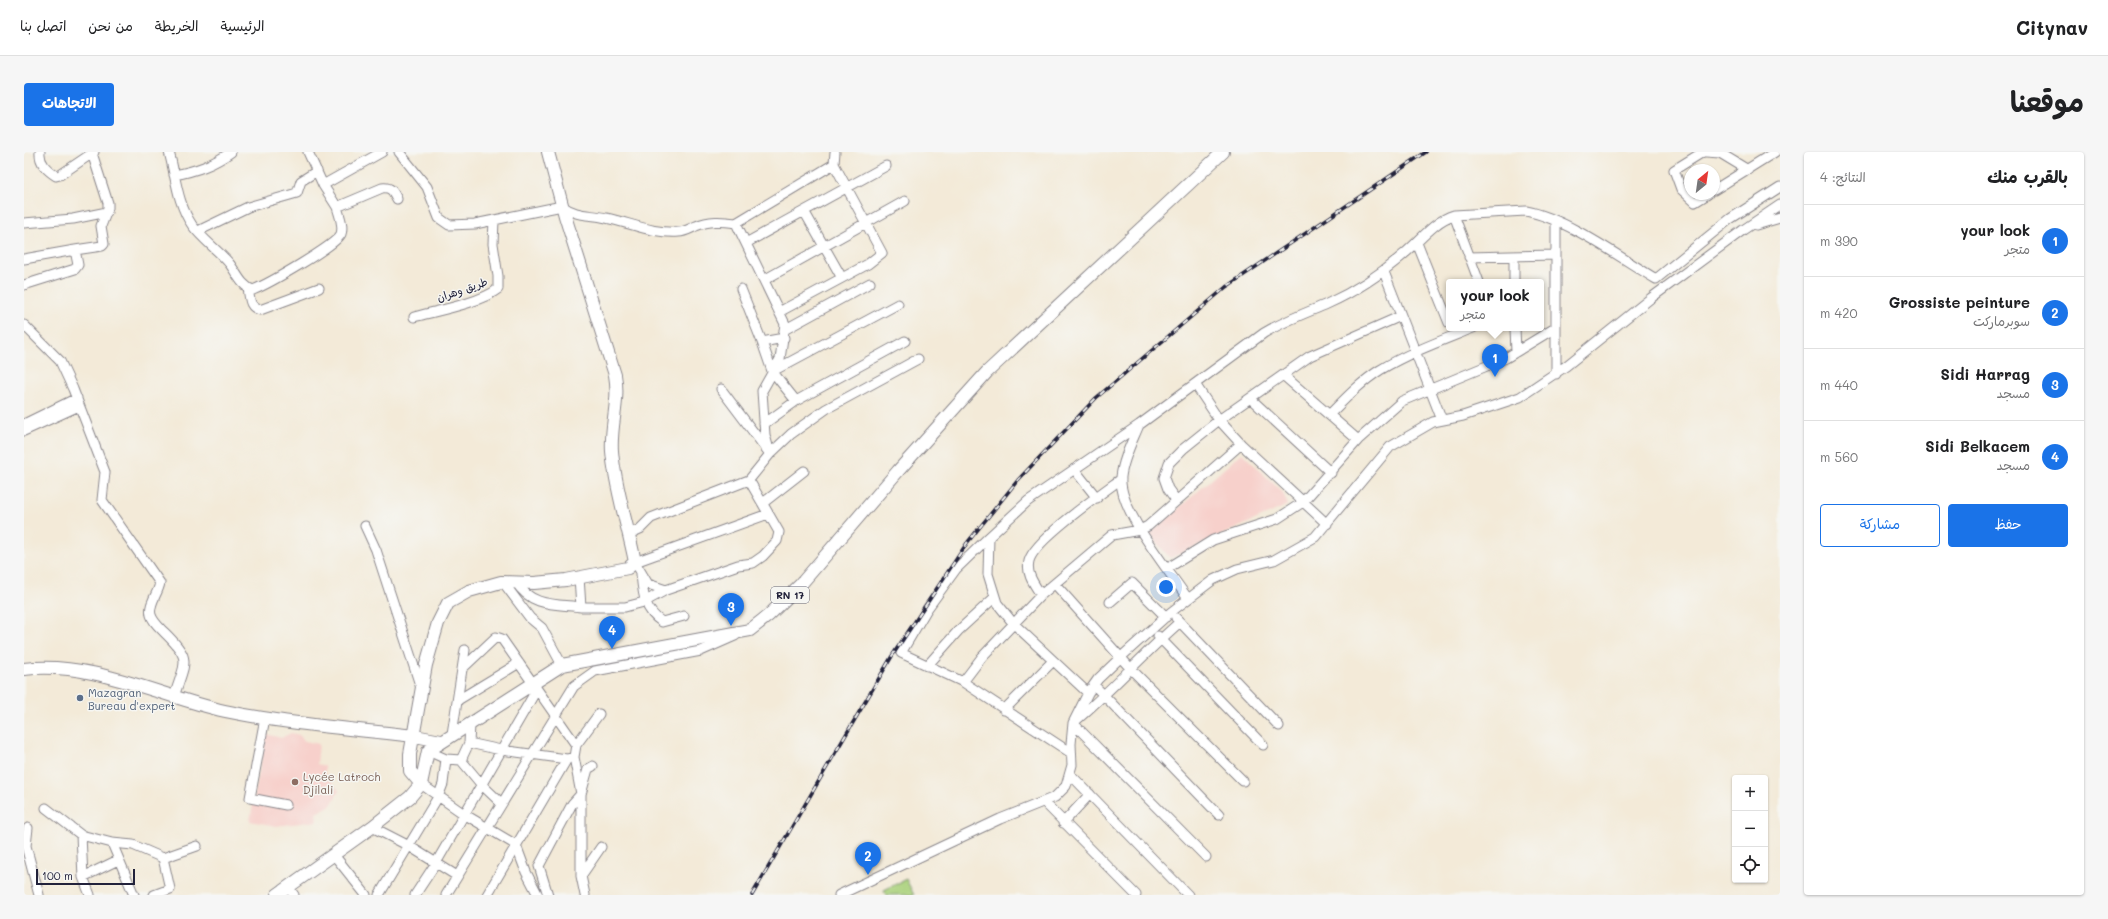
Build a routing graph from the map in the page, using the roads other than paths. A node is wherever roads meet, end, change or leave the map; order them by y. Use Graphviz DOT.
graph roads {
  1 [pos="40,152"];
  2 [pos="169,152"];
  3 [pos="231,152"];
  4 [pos="308,152"];
  5 [pos="382,152"];
  6 [pos="399,152"];
  7 [pos="548,152"];
  8 [pos="835,152"];
  9 [pos="1223,152"];
  10 [pos="1704,152"];
  11 [pos="1775,152"];
  12 [pos="93,153"];
  13 [pos="834,164"];
  14 [pos="1684,164"];
  15 [pos="1684,164"];
  16 [pos="886,166"];
  17 [pos="1748,170"];
  18 [pos="317,171"];
  19 [pos="174,175"];
  20 [pos="323,185"];
  21 [pos="1720,186"];
  22 [pos="848,187"];
  23 [pos="1780,187"];
  24 [pos="1684,192"];
  25 [pos="397,199"];
  26 [pos="905,201"];
  27 [pos="1780,205"];
  28 [pos="562,206"];
  29 [pos="337,207"];
  30 [pos="804,211"];
  31 [pos="106,212"];
  32 [pos="1454,215"];
  33 [pos="1780,218"];
  34 [pos="494,220"];
  35 [pos="867,222"];
  36 [pos="1556,222"];
  37 [pos="24,223"];
  38 [pos="736,223"];
  39 [pos="1743,230"];
  40 [pos="198,231"];
  41 [pos="746,243"];
  42 [pos="1417,243"];
  43 [pos="824,246"];
  44 [pos="74,250"];
  45 [pos="1555,255"];
  46 [pos="1514,256"];
  47 [pos="1469,257"];
  48 [pos="24,259"];
  49 [pos="1384,272"];
  50 [pos="842,278"];
  51 [pos="1478,279"];
  52 [pos="1514,279"];
  53 [pos="764,280"];
  54 [pos="870,283"];
  55 [pos="24,285"];
  56 [pos="248,288"];
  57 [pos="319,288"];
  58 [pos="741,289"];
  59 [pos="898,304"];
  60 [pos="779,312"];
  61 [pos="414,316"];
  62 [pos="1401,316"];
  63 [pos="1446,316"];
  64 [pos="24,325"];
  65 [pos="1555,328"];
  66 [pos="1515,331"];
  67 [pos="1453,332"];
  68 [pos="784,334"];
  69 [pos="905,341"];
  70 [pos="762,342"];
  71 [pos="1414,351"];
  72 [pos="1516,352"];
  73 [pos="918,359"];
  74 [pos="772,372"];
  75 [pos="1556,374"];
  76 [pos="1283,375"];
  77 [pos="1195,384"];
  78 [pos="721,389"];
  79 [pos="1429,390"];
  80 [pos="1251,399"];
  81 [pos="796,401"];
  82 [pos="78,402"];
  83 [pos="1329,415"];
  84 [pos="1219,420"];
  85 [pos="1442,420"];
  86 [pos="24,424"];
  87 [pos="764,424"];
  88 [pos="1139,426"];
  89 [pos="24,431"];
  90 [pos="1358,440"];
  91 [pos="1241,444"];
  92 [pos="770,454"];
  93 [pos="1074,469"];
  94 [pos="804,471"];
  95 [pos="1331,472"];
  96 [pos="1121,479"];
  97 [pos="749,480"];
  98 [pos="1097,498"];
  99 [pos="1176,500"];
  100 [pos="1303,502"];
  101 [pos="763,503"];
  102 [pos="768,514"];
  103 [pos="1327,524"];
  104 [pos="365,526"];
  105 [pos="1140,530"];
  106 [pos="630,534"];
  107 [pos="989,537"];
  108 [pos="638,567"];
  109 [pos="1168,568"];
  110 [pos="579,577"];
  111 [pos="503,582"];
  112 [pos="516,582"];
  113 [pos="1055,584"];
  114 [pos="666,590"];
  115 [pos="1041,595"];
  116 [pos="995,598"];
  117 [pos="1188,599"];
  118 [pos="644,602"];
  119 [pos="1110,602"];
  120 [pos="581,607"];
  121 [pos="1169,615"];
  122 [pos="684,616"];
  123 [pos="1180,622"];
  124 [pos="1013,623"];
  125 [pos="750,630"];
  126 [pos="1150,630"];
  127 [pos="1161,638"];
  128 [pos="466,650"];
  129 [pos="1121,657"];
  130 [pos="1053,661"];
  131 [pos="519,663"];
  132 [pos="562,665"];
  133 [pos="927,666"];
  134 [pos="463,668"];
  135 [pos="24,669"];
  136 [pos="1131,669"];
  137 [pos="963,682"];
  138 [pos="1094,685"];
  139 [pos="535,686"];
  140 [pos="421,688"];
  141 [pos="1088,693"];
  142 [pos="174,697"];
  143 [pos="1104,697"];
  144 [pos="458,700"];
  145 [pos="1004,710"];
  146 [pos="599,714"];
  147 [pos="556,715"];
  148 [pos="266,718"];
  149 [pos="1073,723"];
  150 [pos="470,726"];
  151 [pos="1279,726"];
  152 [pos="452,734"];
  153 [pos="415,736"];
  154 [pos="441,741"];
  155 [pos="470,743"];
  156 [pos="576,745"];
  157 [pos="1263,745"];
  158 [pos="501,750"];
  159 [pos="428,751"];
  160 [pos="1071,753"];
  161 [pos="531,754"];
  162 [pos="570,758"];
  163 [pos="446,759"];
  164 [pos="462,760"];
  165 [pos="593,766"];
  166 [pos="1070,774"];
  167 [pos="1243,781"];
  168 [pos="421,784"];
  169 [pos="481,784"];
  170 [pos="581,794"];
  171 [pos="1090,794"];
  172 [pos="438,797"];
  173 [pos="1044,802"];
  174 [pos="501,803"];
  175 [pos="286,805"];
  176 [pos="46,808"];
  177 [pos="464,814"];
  178 [pos="1219,815"];
  179 [pos="1063,823"];
  180 [pos="372,826"];
  181 [pos="486,827"];
  182 [pos="28,828"];
  183 [pos="81,835"];
  184 [pos="112,843"];
  185 [pos="516,845"];
  186 [pos="25,846"];
  187 [pos="197,846"];
  188 [pos="409,846"];
  189 [pos="601,847"];
  190 [pos="334,855"];
  191 [pos="1206,857"];
  192 [pos="163,858"];
  193 [pos="118,860"];
  194 [pos="436,863"];
  195 [pos="84,876"];
  196 [pos="457,876"];
  197 [pos="581,876"];
  198 [pos="291,891"];
  199 [pos="534,893"];
  200 [pos="382,894"];
  201 [pos="40,895"];
  202 [pos="90,895"];
  203 [pos="134,895"];
  204 [pos="154,895"];
  205 [pos="277,895"];
  206 [pos="366,895"];
  207 [pos="416,895"];
  208 [pos="446,895"];
  209 [pos="487,895"];
  210 [pos="548,895"];
  211 [pos="585,895"];
  212 [pos="839,895"];
  213 [pos="1136,895"];
  214 [pos="1188,895"];
  1 -- 12 [label="street"];
  2 -- 19 [label="street"];
  3 -- 19 [label="street"];
  4 -- 18 [label="street"];
  5 -- 20 [label="street"];
  6 -- 34 [label="street"];
  7 -- 28 [label="main road"];
  8 -- 13 [label="street"];
  9 -- 125 [label="main road, RN 17"];
  10 -- 14 [label="street"];
  10 -- 17 [label="street"];
  11 -- 17 [label="street"];
  12 -- 31 [label="street"];
  13 -- 22 [label="street"];
  13 -- 38 [label="street"];
  15 -- 24 [label="street"];
  16 -- 22 [label="street"];
  17 -- 21 [label="street"];
  18 -- 20 [label="street"];
  18 -- 40 [label="street"];
  19 -- 40 [label="street"];
  20 -- 29 [label="street"];
  22 -- 30 [label="street"];
  22 -- 35 [label="street"];
  23 -- 36 [label="street"];
  25 -- 29 [label="street"];
  26 -- 35 [label="street"];
  27 -- 39 [label="street"];
  28 -- 34 [label="street"];
  28 -- 38 [label="street"];
  28 -- 106 [label="main road"];
  29 -- 56 [label="street"];
  30 -- 41 [label="street"];
  30 -- 43 [label="street"];
  31 -- 37 [label="street"];
  31 -- 44 [label="street"];
  32 -- 36 [label="street"];
  32 -- 42 [label="street"];
  32 -- 47 [label="street"];
  33 -- 39 [label="street"];
  34 -- 61 [label="street, طريق وهران"];
  35 -- 43 [label="street"];
  35 -- 50 [label="street"];
  36 -- 45 [label="street"];
  38 -- 41 [label="street"];
  39 -- 75 [label="street"];
  40 -- 56 [label="street"];
  41 -- 53 [label="street"];
  42 -- 49 [label="street"];
  42 -- 63 [label="street"];
  43 -- 50 [label="street"];
  43 -- 53 [label="street"];
  44 -- 48 [label="street"];
  44 -- 55 [label="street"];
  45 -- 46 [label="street"];
  45 -- 65 [label="street"];
  46 -- 47 [label="street"];
  46 -- 52 [label="street"];
  47 -- 51 [label="street"];
  49 -- 62 [label="street"];
  49 -- 77 [label="street"];
  50 -- 60 [label="street"];
  53 -- 60 [label="street"];
  54 -- 68 [label="street"];
  56 -- 57 [label="street"];
  58 -- 70 [label="street"];
  59 -- 74 [label="street"];
  60 -- 68 [label="street"];
  62 -- 71 [label="street"];
  62 -- 76 [label="street"];
  64 -- 82 [label="street"];
  65 -- 72 [label="street"];
  65 -- 75 [label="street"];
  66 -- 72 [label="street"];
  67 -- 71 [label="street"];
  68 -- 70 [label="street"];
  68 -- 74 [label="street"];
  69 -- 81 [label="street"];
  70 -- 74 [label="street"];
  71 -- 79 [label="street"];
  71 -- 83 [label="street"];
  72 -- 79 [label="street"];
  73 -- 92 [label="street"];
  74 -- 81 [label="street"];
  74 -- 87 [label="street"];
  75 -- 85 [label="street"];
  76 -- 80 [label="street"];
  76 -- 83 [label="street"];
  77 -- 84 [label="street"];
  77 -- 88 [label="street"];
  78 -- 92 [label="street"];
  79 -- 85 [label="street"];
  79 -- 90 [label="street"];
  80 -- 84 [label="street"];
  80 -- 95 [label="street"];
  81 -- 87 [label="street"];
  82 -- 86 [label="street"];
  82 -- 89 [label="street"];
  82 -- 142 [label="street"];
  83 -- 90 [label="street"];
  84 -- 91 [label="street"];
  84 -- 99 [label="street"];
  85 -- 103 [label="street"];
  87 -- 92 [label="street"];
  88 -- 93 [label="street"];
  88 -- 96 [label="street"];
  90 -- 95 [label="street"];
  91 -- 99 [label="street"];
  91 -- 100 [label="street"];
  92 -- 97 [label="street"];
  93 -- 98 [label="street"];
  93 -- 107 [label="street"];
  94 -- 101 [label="street"];
  95 -- 100 [label="street"];
  96 -- 98 [label="street"];
  96 -- 105 [label="street"];
  97 -- 101 [label="street"];
  97 -- 106 [label="street"];
  98 -- 115 [label="street"];
  99 -- 105 [label="street"];
  100 -- 103 [label="street"];
  100 -- 109 [label="street"];
  101 -- 102 [label="street"];
  102 -- 108 [label="street"];
  102 -- 114 [label="street"];
  103 -- 117 [label="street"];
  104 -- 140 [label="street"];
  105 -- 109 [label="street"];
  105 -- 113 [label="street"];
  106 -- 108 [label="main road"];
  107 -- 116 [label="street"];
  107 -- 133 [label="street"];
  108 -- 110 [label="main road"];
  108 -- 114 [label="street"];
  108 -- 118 [label="street"];
  109 -- 117 [label="street"];
  110 -- 112 [label="main road"];
  110 -- 120 [label="street"];
  111 -- 112 [label="main road"];
  111 -- 132 [label="street"];
  111 -- 140 [label="main road"];
  112 -- 120 [label="street"];
  113 -- 115 [label="street"];
  113 -- 129 [label="street"];
  114 -- 118 [label="street"];
  115 -- 124 [label="street"];
  116 -- 124 [label="street"];
  116 -- 133 [label="street"];
  117 -- 121 [label="street"];
  118 -- 120 [label="street"];
  118 -- 122 [label="street"];
  119 -- 121 [label="street"];
  121 -- 123 [label="street"];
  121 -- 126 [label="street"];
  123 -- 127 [label="street"];
  123 -- 151 [label="street"];
  124 -- 130 [label="street"];
  124 -- 137 [label="street"];
  125 -- 132 [label="main road, RN 17"];
  125 -- 147 [label="street"];
  126 -- 127 [label="street"];
  126 -- 129 [label="street"];
  127 -- 136 [label="street"];
  127 -- 157 [label="street"];
  128 -- 134 [label="street"];
  129 -- 136 [label="street"];
  129 -- 138 [label="street"];
  130 -- 141 [label="street"];
  130 -- 145 [label="street"];
  131 -- 134 [label="street"];
  131 -- 139 [label="street"];
  131 -- 144 [label="street"];
  132 -- 139 [label="main road, RN 17"];
  133 -- 137 [label="street"];
  134 -- 144 [label="street"];
  135 -- 142 [label="main road"];
  136 -- 143 [label="street"];
  136 -- 167 [label="street"];
  137 -- 145 [label="street"];
  138 -- 141 [label="street"];
  138 -- 143 [label="street"];
  139 -- 147 [label="street"];
  139 -- 150 [label="main road, RN 17"];
  139 -- 158 [label="street"];
  140 -- 153 [label="main road"];
  141 -- 149 [label="street"];
  142 -- 148 [label="main road"];
  143 -- 149 [label="street"];
  143 -- 178 [label="street"];
  144 -- 152 [label="street"];
  145 -- 160 [label="street"];
  146 -- 156 [label="street"];
  147 -- 156 [label="street"];
  147 -- 161 [label="street"];
  148 -- 153 [label="main road"];
  148 -- 175 [label="street"];
  149 -- 160 [label="street"];
  149 -- 191 [label="street"];
  150 -- 152 [label="main road, RN 17"];
  150 -- 155 [label="street"];
  152 -- 154 [label="main road, RN 17"];
  153 -- 154 [label="main road"];
  153 -- 168 [label="main road"];
  154 -- 159 [label="main road, RN 17"];
  155 -- 158 [label="street"];
  155 -- 164 [label="street"];
  156 -- 162 [label="street"];
  158 -- 161 [label="street"];
  158 -- 169 [label="street"];
  159 -- 163 [label="street"];
  159 -- 168 [label="main road"];
  160 -- 166 [label="street"];
  161 -- 162 [label="street"];
  161 -- 174 [label="street"];
  162 -- 170 [label="street"];
  162 -- 185 [label="street"];
  163 -- 164 [label="street"];
  163 -- 172 [label="street"];
  164 -- 169 [label="street"];
  165 -- 170 [label="street"];
  166 -- 171 [label="street"];
  166 -- 173 [label="street"];
  168 -- 172 [label="street"];
  168 -- 180 [label="main road"];
  169 -- 174 [label="street"];
  169 -- 177 [label="street"];
  170 -- 197 [label="street"];
  170 -- 210 [label="street"];
  171 -- 179 [label="street"];
  171 -- 214 [label="street"];
  172 -- 177 [label="street"];
  172 -- 188 [label="street"];
  173 -- 179 [label="street"];
  173 -- 212 [label="street"];
  174 -- 181 [label="street"];
  176 -- 183 [label="street"];
  177 -- 181 [label="street"];
  177 -- 194 [label="street"];
  179 -- 213 [label="street"];
  180 -- 188 [label="street"];
  180 -- 190 [label="main road"];
  181 -- 185 [label="street"];
  181 -- 196 [label="street"];
  182 -- 186 [label="street"];
  183 -- 184 [label="street"];
  183 -- 195 [label="street"];
  184 -- 192 [label="street"];
  184 -- 193 [label="street"];
  185 -- 199 [label="street"];
  185 -- 209 [label="street"];
  186 -- 201 [label="street"];
  187 -- 192 [label="street"];
  188 -- 194 [label="street"];
  188 -- 200 [label="street"];
  189 -- 197 [label="street"];
  190 -- 198 [label="main road"];
  190 -- 206 [label="street"];
  192 -- 204 [label="street"];
  193 -- 195 [label="street"];
  193 -- 203 [label="street"];
  194 -- 196 [label="street"];
  194 -- 207 [label="street"];
  195 -- 202 [label="street"];
  196 -- 208 [label="street"];
  197 -- 211 [label="street"];
  198 -- 205 [label="main road"];
}
